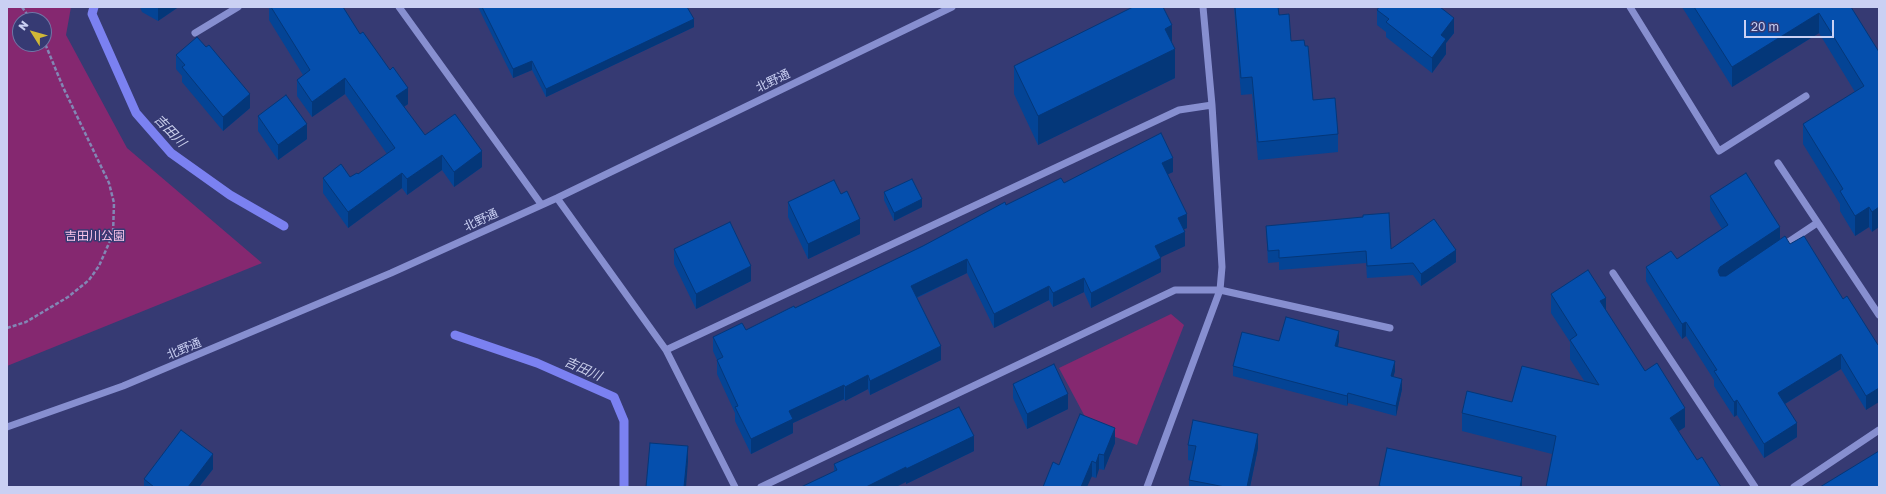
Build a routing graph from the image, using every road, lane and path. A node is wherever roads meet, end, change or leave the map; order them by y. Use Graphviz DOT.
graph roads {
  1 [pos="238,7"];
  2 [pos="399,7"];
  3 [pos="952,7"];
  4 [pos="1203,7"];
  5 [pos="1630,7"];
  6 [pos="196,33"];
  7 [pos="49,52"];
  8 [pos="1806,96"];
  9 [pos="1212,105"];
  10 [pos="1778,163"];
  11 [pos="557,198"];
  12 [pos="541,204"];
  13 [pos="1817,223"];
  14 [pos="1773,252"];
  15 [pos="1613,273"];
  16 [pos="1220,290"];
  17 [pos="1879,315"];
  18 [pos="7,328"];
  19 [pos="1390,328"];
  20 [pos="666,350"];
  21 [pos="7,427"];
  22 [pos="1879,430"];
  23 [pos="735,487"];
  24 [pos="761,487"];
  25 [pos="1147,487"];
  26 [pos="1755,487"];
  27 [pos="1794,487"];
  1 -- 6 [label="street"];
  2 -- 12 [label="street"];
  3 -- 11 [label="street, 北野通"];
  4 -- 9 [label="street"];
  5 -- 8 [label="street"];
  7 -- 18 [label="path"];
  9 -- 16 [label="street"];
  9 -- 20 [label="street"];
  10 -- 13 [label="street"];
  11 -- 12 [label="street, 北野通"];
  11 -- 20 [label="street"];
  12 -- 21 [label="street, 北野通"];
  13 -- 14 [label="street"];
  13 -- 17 [label="street"];
  15 -- 26 [label="street"];
  16 -- 19 [label="street"];
  16 -- 24 [label="street"];
  16 -- 25 [label="street"];
  20 -- 23 [label="street"];
  22 -- 27 [label="street"];
}
